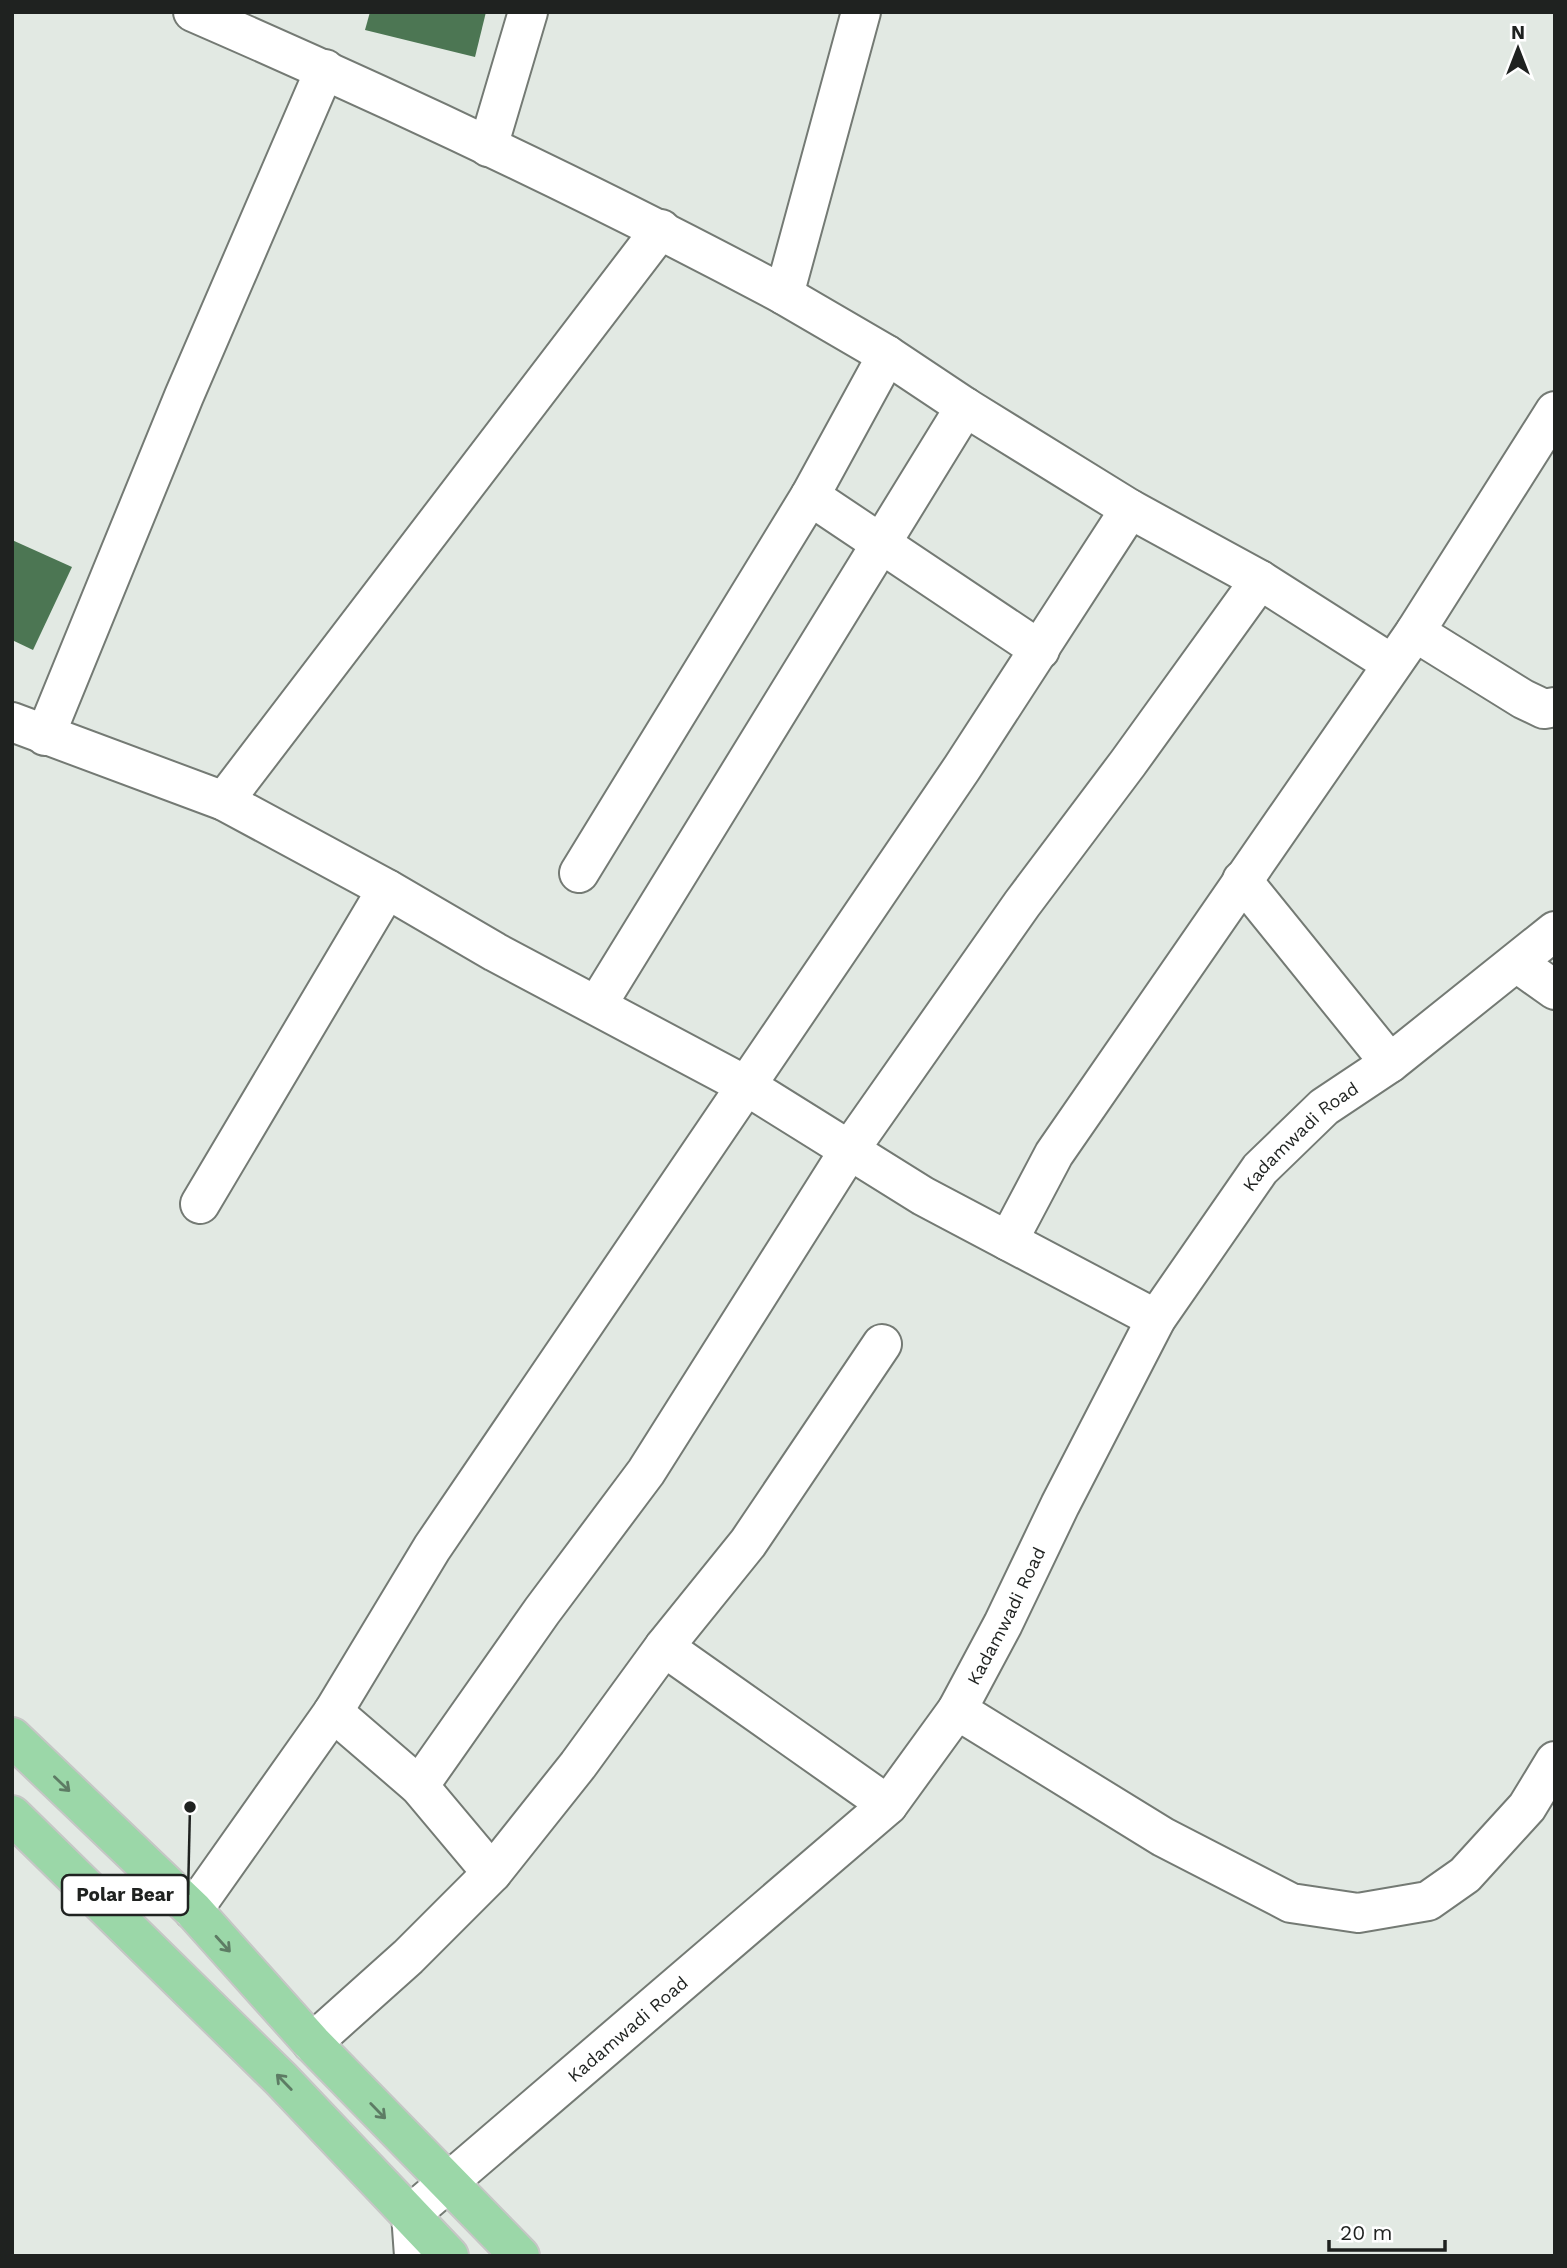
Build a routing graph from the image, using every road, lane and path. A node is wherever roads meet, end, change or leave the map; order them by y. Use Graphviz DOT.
graph roads {
  1 [pos="193,12"];
  2 [pos="527,12"];
  3 [pos="861,12"];
  4 [pos="325,69"];
  5 [pos="488,147"];
  6 [pos="661,229"];
  7 [pos="784,295"];
  8 [pos="887,355"];
  9 [pos="965,407"];
  10 [pos="1555,411"];
  11 [pos="810,496"];
  12 [pos="1130,509"];
  13 [pos="879,544"];
  14 [pos="1260,580"];
  15 [pos="1415,632"];
  16 [pos="1040,650"];
  17 [pos="1392,664"];
  18 [pos="1555,707"];
  19 [pos="29,729"];
  20 [pos="223,801"];
  21 [pos="579,873"];
  22 [pos="1242,880"];
  23 [pos="387,889"];
  24 [pos="1555,930"];
  25 [pos="1517,963"];
  26 [pos="1555,990"];
  27 [pos="597,1005"];
  28 [pos="1390,1063"];
  29 [pos="745,1085"];
  30 [pos="850,1149"];
  31 [pos="200,1204"];
  32 [pos="1008,1241"];
  33 [pos="1156,1319"];
  34 [pos="882,1344"];
  35 [pos="664,1647"];
  36 [pos="957,1710"];
  37 [pos="333,1712"];
  38 [pos="12,1737"];
  39 [pos="1555,1761"];
  40 [pos="419,1786"];
  41 [pos="888,1805"];
  42 [pos="12,1815"];
  43 [pos="492,1873"];
  44 [pos="193,1910"];
  45 [pos="312,2043"];
  46 [pos="448,2182"];
  47 [pos="411,2214"];
  48 [pos="414,2256"];
  49 [pos="449,2256"];
  50 [pos="520,2256"];
  1 -- 4 [label="street"];
  2 -- 5 [label="street"];
  3 -- 7 [label="street"];
  4 -- 5 [label="street"];
  4 -- 19 [label="street"];
  5 -- 6 [label="street"];
  6 -- 7 [label="street"];
  6 -- 20 [label="street"];
  7 -- 8 [label="street"];
  8 -- 9 [label="street"];
  8 -- 11 [label="street"];
  9 -- 12 [label="street"];
  9 -- 13 [label="street"];
  10 -- 15 [label="street"];
  11 -- 13 [label="street"];
  11 -- 21 [label="street"];
  12 -- 14 [label="street"];
  12 -- 16 [label="street"];
  13 -- 16 [label="street"];
  13 -- 27 [label="street"];
  14 -- 17 [label="street"];
  14 -- 30 [label="street"];
  15 -- 17 [label="street"];
  15 -- 18 [label="street"];
  16 -- 29 [label="street"];
  17 -- 22 [label="street"];
  19 -- 20 [label="street"];
  20 -- 23 [label="street"];
  22 -- 28 [label="street"];
  22 -- 32 [label="street"];
  23 -- 27 [label="street"];
  23 -- 31 [label="street"];
  24 -- 25 [label="street, Kadamwadi Road"];
  25 -- 26 [label="street"];
  25 -- 28 [label="street, Kadamwadi Road"];
  27 -- 29 [label="street"];
  28 -- 33 [label="street, Kadamwadi Road"];
  29 -- 30 [label="street"];
  29 -- 37 [label="street"];
  30 -- 32 [label="street"];
  30 -- 40 [label="street"];
  32 -- 33 [label="street"];
  33 -- 36 [label="street, Kadamwadi Road"];
  34 -- 35 [label="street"];
  35 -- 41 [label="street"];
  35 -- 43 [label="street"];
  36 -- 39 [label="street"];
  36 -- 41 [label="street, Kadamwadi Road"];
  37 -- 40 [label="street"];
  37 -- 44 [label="street"];
  38 -- 44 [label="main road, one-way"];
  40 -- 43 [label="street"];
  41 -- 46 [label="street, Kadamwadi Road"];
  47 -- 42 [label="main road, one-way"];
  43 -- 45 [label="street"];
  44 -- 45 [label="main road, one-way"];
  45 -- 46 [label="main road, one-way"];
  46 -- 47 [label="street, Kadamwadi Road"];
  46 -- 50 [label="main road"];
  47 -- 48 [label="street"];
  47 -- 49 [label="main road"];
}
